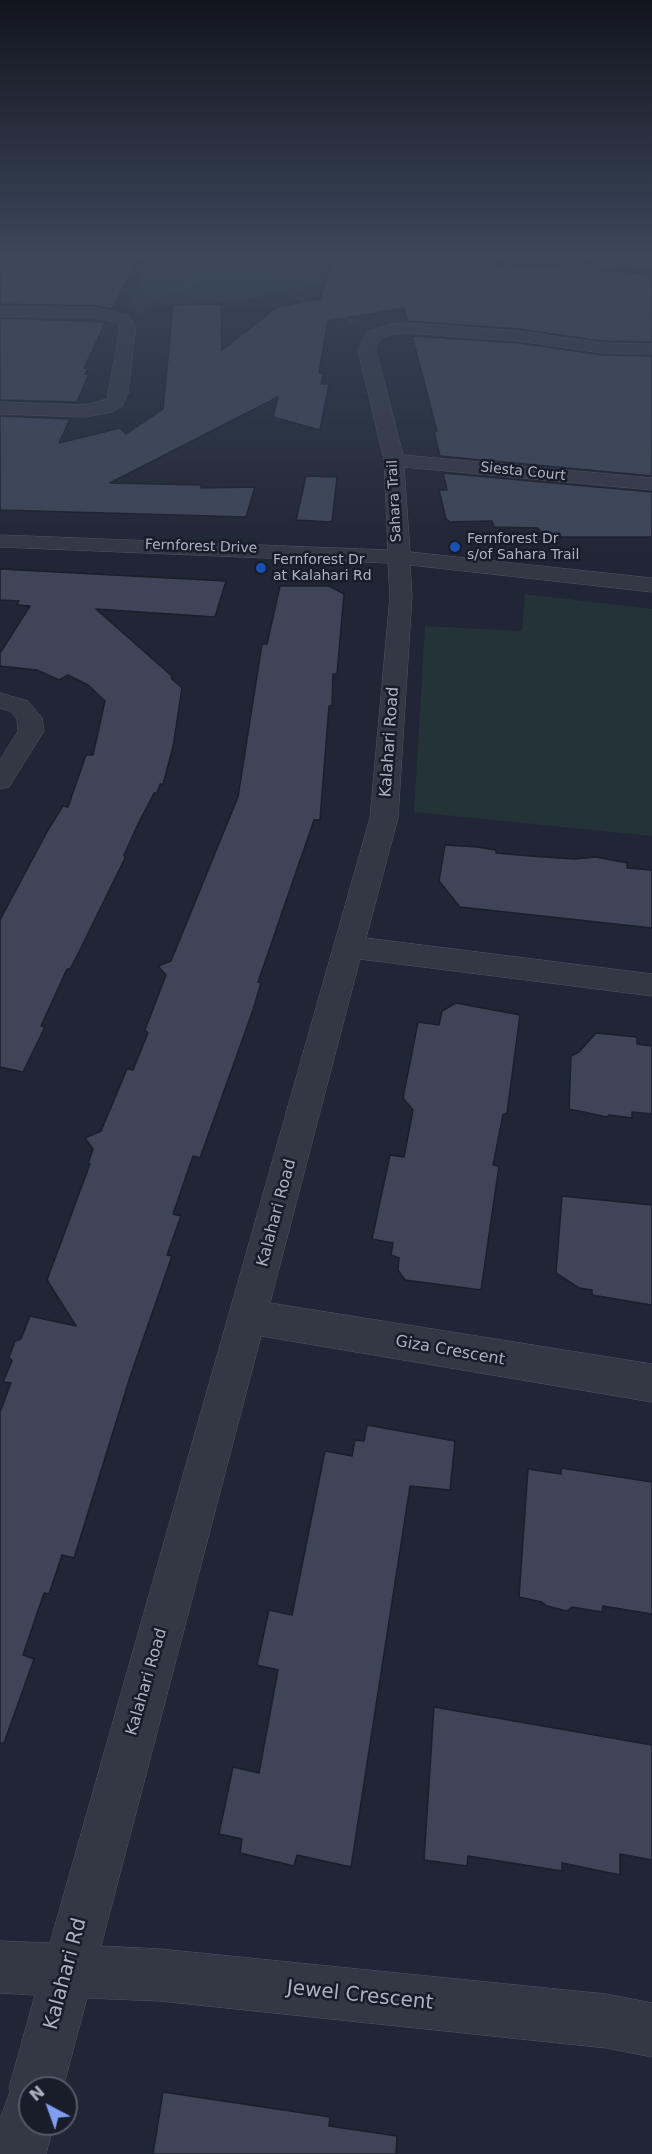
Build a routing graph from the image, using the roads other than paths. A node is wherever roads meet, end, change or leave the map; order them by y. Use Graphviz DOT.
graph roads {
  1 [pos="124,357"];
  2 [pos="369,357"];
  3 [pos="0,408"];
  4 [pos="394,460"];
  5 [pos="652,484"];
  6 [pos="0,541"];
  7 [pos="398,556"];
  8 [pos="652,585"];
  9 [pos="0,700"];
  10 [pos="0,781"];
  11 [pos="349,947"];
  12 [pos="652,985"];
  13 [pos="249,1317"];
  14 [pos="652,1383"];
  15 [pos="97,1861"];
  16 [pos="0,1967"];
  17 [pos="67,1970"];
  18 [pos="652,2031"];
  19 [pos="39,2076"];
  20 [pos="23,2136"];
  21 [pos="18,2154"];
  1 -- 3 [label="street"];
  2 -- 4 [label="street, Sahara Trail"];
  4 -- 5 [label="street, Siesta Court"];
  4 -- 7 [label="street, Sahara Trail"];
  6 -- 7 [label="street, Fernforest Drive"];
  7 -- 8 [label="street, Fernforest Drive"];
  7 -- 11 [label="street, Kalahari Road"];
  9 -- 10 [label="street"];
  11 -- 12 [label="street"];
  11 -- 13 [label="street, Kalahari Road"];
  13 -- 14 [label="street, Giza Crescent"];
  13 -- 15 [label="street, Kalahari Road"];
  15 -- 17 [label="street, Kalahari Rd"];
  16 -- 17 [label="street, Jewel Crescent"];
  17 -- 18 [label="street, Jewel Crescent"];
  17 -- 19 [label="street, Kalahari Rd"];
  20 -- 21 [label="street"];
}
